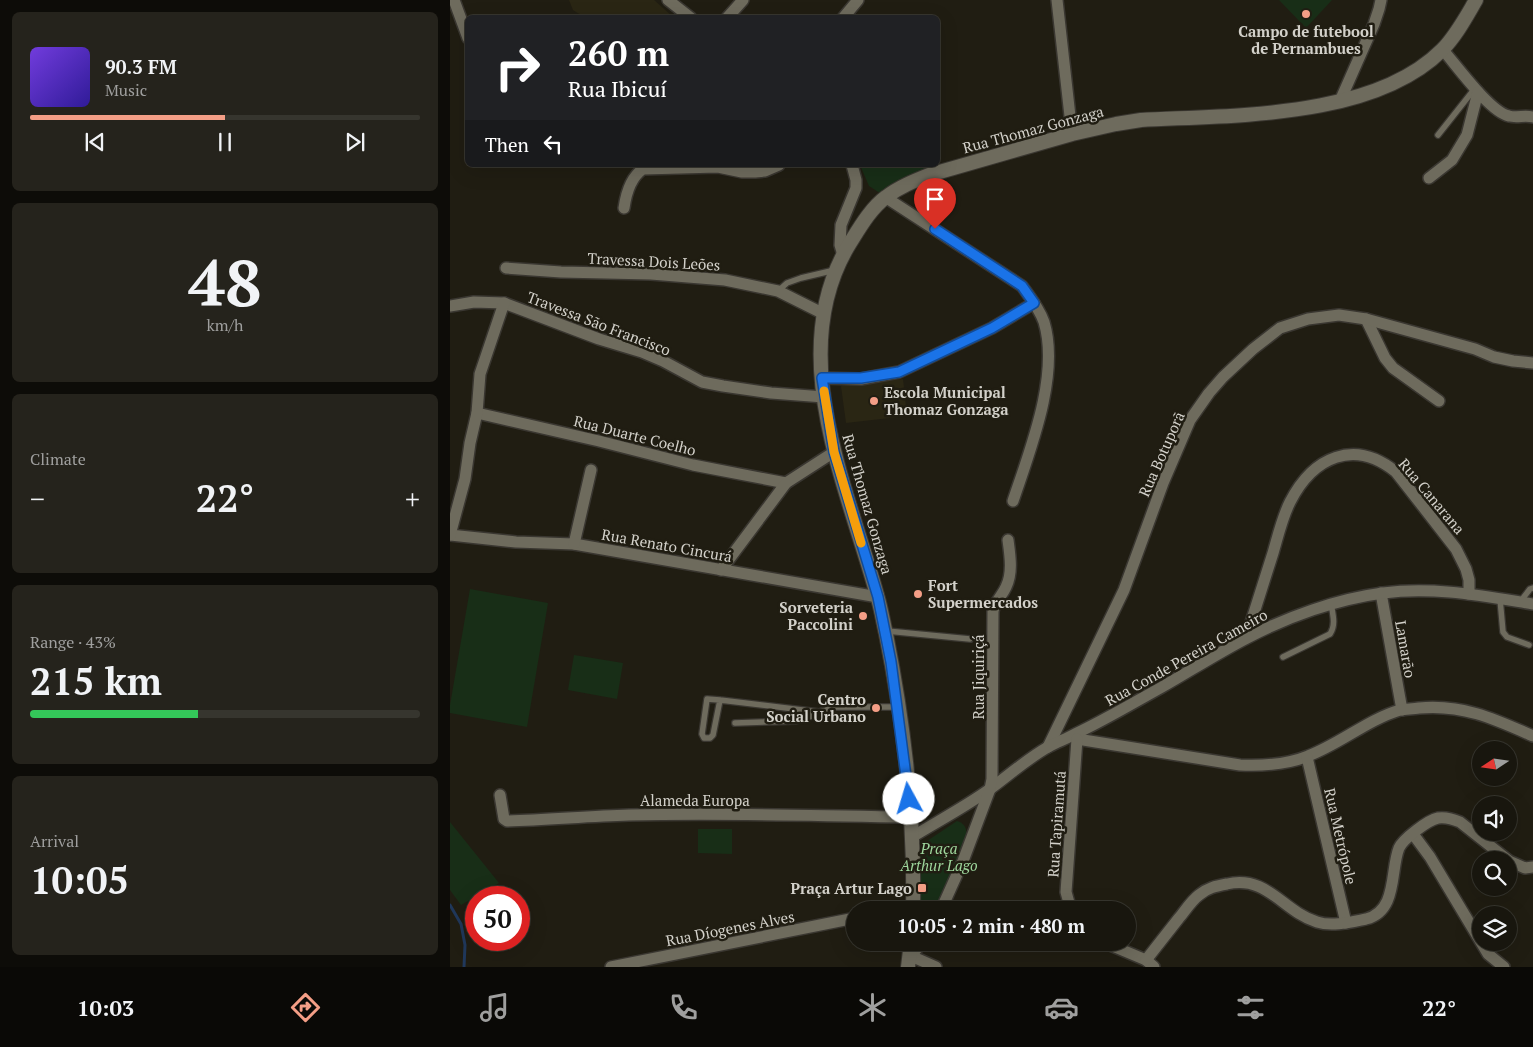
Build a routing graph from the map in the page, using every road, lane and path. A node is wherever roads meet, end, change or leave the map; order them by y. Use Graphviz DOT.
graph roads {
  1 [pos="454,0"];
  2 [pos="668,0"];
  3 [pos="743,0"];
  4 [pos="858,0"];
  5 [pos="1057,0"];
  6 [pos="1381,0"];
  7 [pos="1476,0"];
  8 [pos="687,15"];
  9 [pos="729,15"];
  10 [pos="846,15"];
  11 [pos="465,30"];
  12 [pos="1443,50"];
  13 [pos="1477,90"];
  14 [pos="1340,101"];
  15 [pos="1533,117"];
  16 [pos="1072,134"];
  17 [pos="1438,135"];
  18 [pos="691,167"];
  19 [pos="720,167"];
  20 [pos="774,167"];
  21 [pos="853,167"];
  22 [pos="1429,178"];
  23 [pos="885,198"];
  24 [pos="624,208"];
  25 [pos="842,255"];
  26 [pos="506,268"];
  27 [pos="836,270"];
  28 [pos="778,291"];
  29 [pos="504,303"];
  30 [pos="1034,303"];
  31 [pos="450,306"];
  32 [pos="824,314"];
  33 [pos="1366,319"];
  34 [pos="1533,363"];
  35 [pos="822,378"];
  36 [pos="824,397"];
  37 [pos="1439,401"];
  38 [pos="477,413"];
  39 [pos="834,452"];
  40 [pos="591,470"];
  41 [pos="786,483"];
  42 [pos="1013,501"];
  43 [pos="450,535"];
  44 [pos="1008,540"];
  45 [pos="574,544"];
  46 [pos="721,570"];
  47 [pos="1533,588"];
  48 [pos="1382,593"];
  49 [pos="1469,594"];
  50 [pos="878,597"];
  51 [pos="1500,599"];
  52 [pos="1520,602"];
  53 [pos="1331,604"];
  54 [pos="1533,604"];
  55 [pos="885,631"];
  56 [pos="1246,638"];
  57 [pos="970,639"];
  58 [pos="1529,644"];
  59 [pos="1283,657"];
  60 [pos="720,700"];
  61 [pos="898,707"];
  62 [pos="1402,710"];
  63 [pos="819,712"];
  64 [pos="735,723"];
  65 [pos="1533,736"];
  66 [pos="1076,737"];
  67 [pos="1048,747"];
  68 [pos="1307,757"];
  69 [pos="990,789"];
  70 [pos="500,795"];
  71 [pos="905,817"];
  72 [pos="1413,834"];
  73 [pos="912,837"];
  74 [pos="1497,851"];
  75 [pos="1517,864"];
  76 [pos="1533,867"];
  77 [pos="913,901"];
  78 [pos="944,901"];
  79 [pos="1068,901"];
  80 [pos="846,920"];
  81 [pos="1346,923"];
  82 [pos="1123,951"];
  83 [pos="910,955"];
  84 [pos="647,963"];
  85 [pos="1150,963"];
  86 [pos="612,967"];
  87 [pos="936,967"];
  88 [pos="1504,967"];
  1 -- 11 [label="street"];
  2 -- 8 [label="street"];
  3 -- 9 [label="street"];
  4 -- 10 [label="street"];
  5 -- 16 [label="street"];
  6 -- 14 [label="street"];
  7 -- 12 [label="main road, Rua Thomaz Gonzaga"];
  12 -- 13 [label="street"];
  12 -- 14 [label="main road, Rua Thomaz Gonzaga"];
  13 -- 15 [label="street"];
  13 -- 17 [label="lane"];
  13 -- 22 [label="street"];
  14 -- 16 [label="main road, Rua Thomaz Gonzaga"];
  16 -- 23 [label="main road, Rua Thomaz Gonzaga"];
  18 -- 24 [label="street"];
  19 -- 20 [label="street"];
  21 -- 25 [label="street"];
  23 -- 25 [label="main road, Rua Thomaz Gonzaga"];
  23 -- 30 [label="street"];
  25 -- 27 [label="main road, Rua Thomaz Gonzaga"];
  26 -- 28 [label="street, Travessa Dois Leões"];
  27 -- 28 [label="lane"];
  27 -- 32 [label="main road, Rua Thomaz Gonzaga"];
  28 -- 32 [label="street, Travessa Dois Leões"];
  29 -- 31 [label="street, Travessa São Francisco"];
  29 -- 36 [label="street, Travessa São Francisco"];
  29 -- 38 [label="street"];
  30 -- 35 [label="street"];
  30 -- 42 [label="street"];
  32 -- 35 [label="main road, Rua Thomaz Gonzaga"];
  33 -- 34 [label="street, Rua Botuporã"];
  33 -- 37 [label="street"];
  33 -- 67 [label="street, Rua Botuporã"];
  35 -- 36 [label="main road, Rua Thomaz Gonzaga"];
  36 -- 39 [label="main road, Rua Thomaz Gonzaga"];
  38 -- 41 [label="street, Rua Duarte Coelho"];
  38 -- 43 [label="street"];
  39 -- 41 [label="street"];
  39 -- 50 [label="main road, Rua Thomaz Gonzaga"];
  40 -- 45 [label="street"];
  41 -- 46 [label="street"];
  43 -- 45 [label="street, Rua Renato Cincurá"];
  44 -- 69 [label="street, Rua Jiquiriçá"];
  45 -- 46 [label="street, Rua Renato Cincurá"];
  46 -- 50 [label="street, Rua Renato Cincurá"];
  47 -- 52 [label="lane"];
  48 -- 49 [label="street, Rua Conde Pereira Cameiro"];
  48 -- 53 [label="street, Rua Conde Pereira Cameiro"];
  48 -- 62 [label="street, Lamarão"];
  49 -- 51 [label="street, Rua Conde Pereira Cameiro"];
  49 -- 56 [label="street, Rua Canarana"];
  50 -- 55 [label="main road, Rua Thomaz Gonzaga"];
  51 -- 52 [label="street, Rua Conde Pereira Cameiro"];
  51 -- 58 [label="lane"];
  52 -- 54 [label="street, Rua Conde Pereira Cameiro"];
  53 -- 56 [label="street, Rua Conde Pereira Cameiro"];
  53 -- 59 [label="lane"];
  55 -- 57 [label="lane"];
  55 -- 61 [label="main road, Rua Thomaz Gonzaga"];
  56 -- 66 [label="street, Rua Conde Pereira Cameiro"];
  60 -- 60 [label="lane"];
  60 -- 63 [label="lane"];
  61 -- 63 [label="lane"];
  61 -- 71 [label="main road, Rua Thomaz Gonzaga"];
  62 -- 65 [label="street"];
  62 -- 68 [label="street"];
  63 -- 64 [label="lane"];
  66 -- 67 [label="street, Rua Conde Pereira Cameiro"];
  66 -- 68 [label="street"];
  66 -- 79 [label="street, Rua Tapiramutá"];
  67 -- 69 [label="street, Rua Conde Pereira Cameiro"];
  68 -- 81 [label="street, Rua Metrópole"];
  69 -- 73 [label="street, Rua Conde Pereira Cameiro"];
  69 -- 78 [label="street"];
  70 -- 71 [label="street, Alameda Europa"];
  71 -- 73 [label="main road, Rua Thomaz Gonzaga"];
  72 -- 74 [label="street"];
  72 -- 81 [label="street"];
  72 -- 88 [label="street"];
  73 -- 77 [label="main road, Rua Thomaz Gonzaga"];
  75 -- 76 [label="street"];
  80 -- 84 [label="street, Rua Díogenes Alves"];
  81 -- 85 [label="street"];
  82 -- 85 [label="street"];
  83 -- 87 [label="street"];
  84 -- 86 [label="street, Rua Díogenes Alves"];
}
